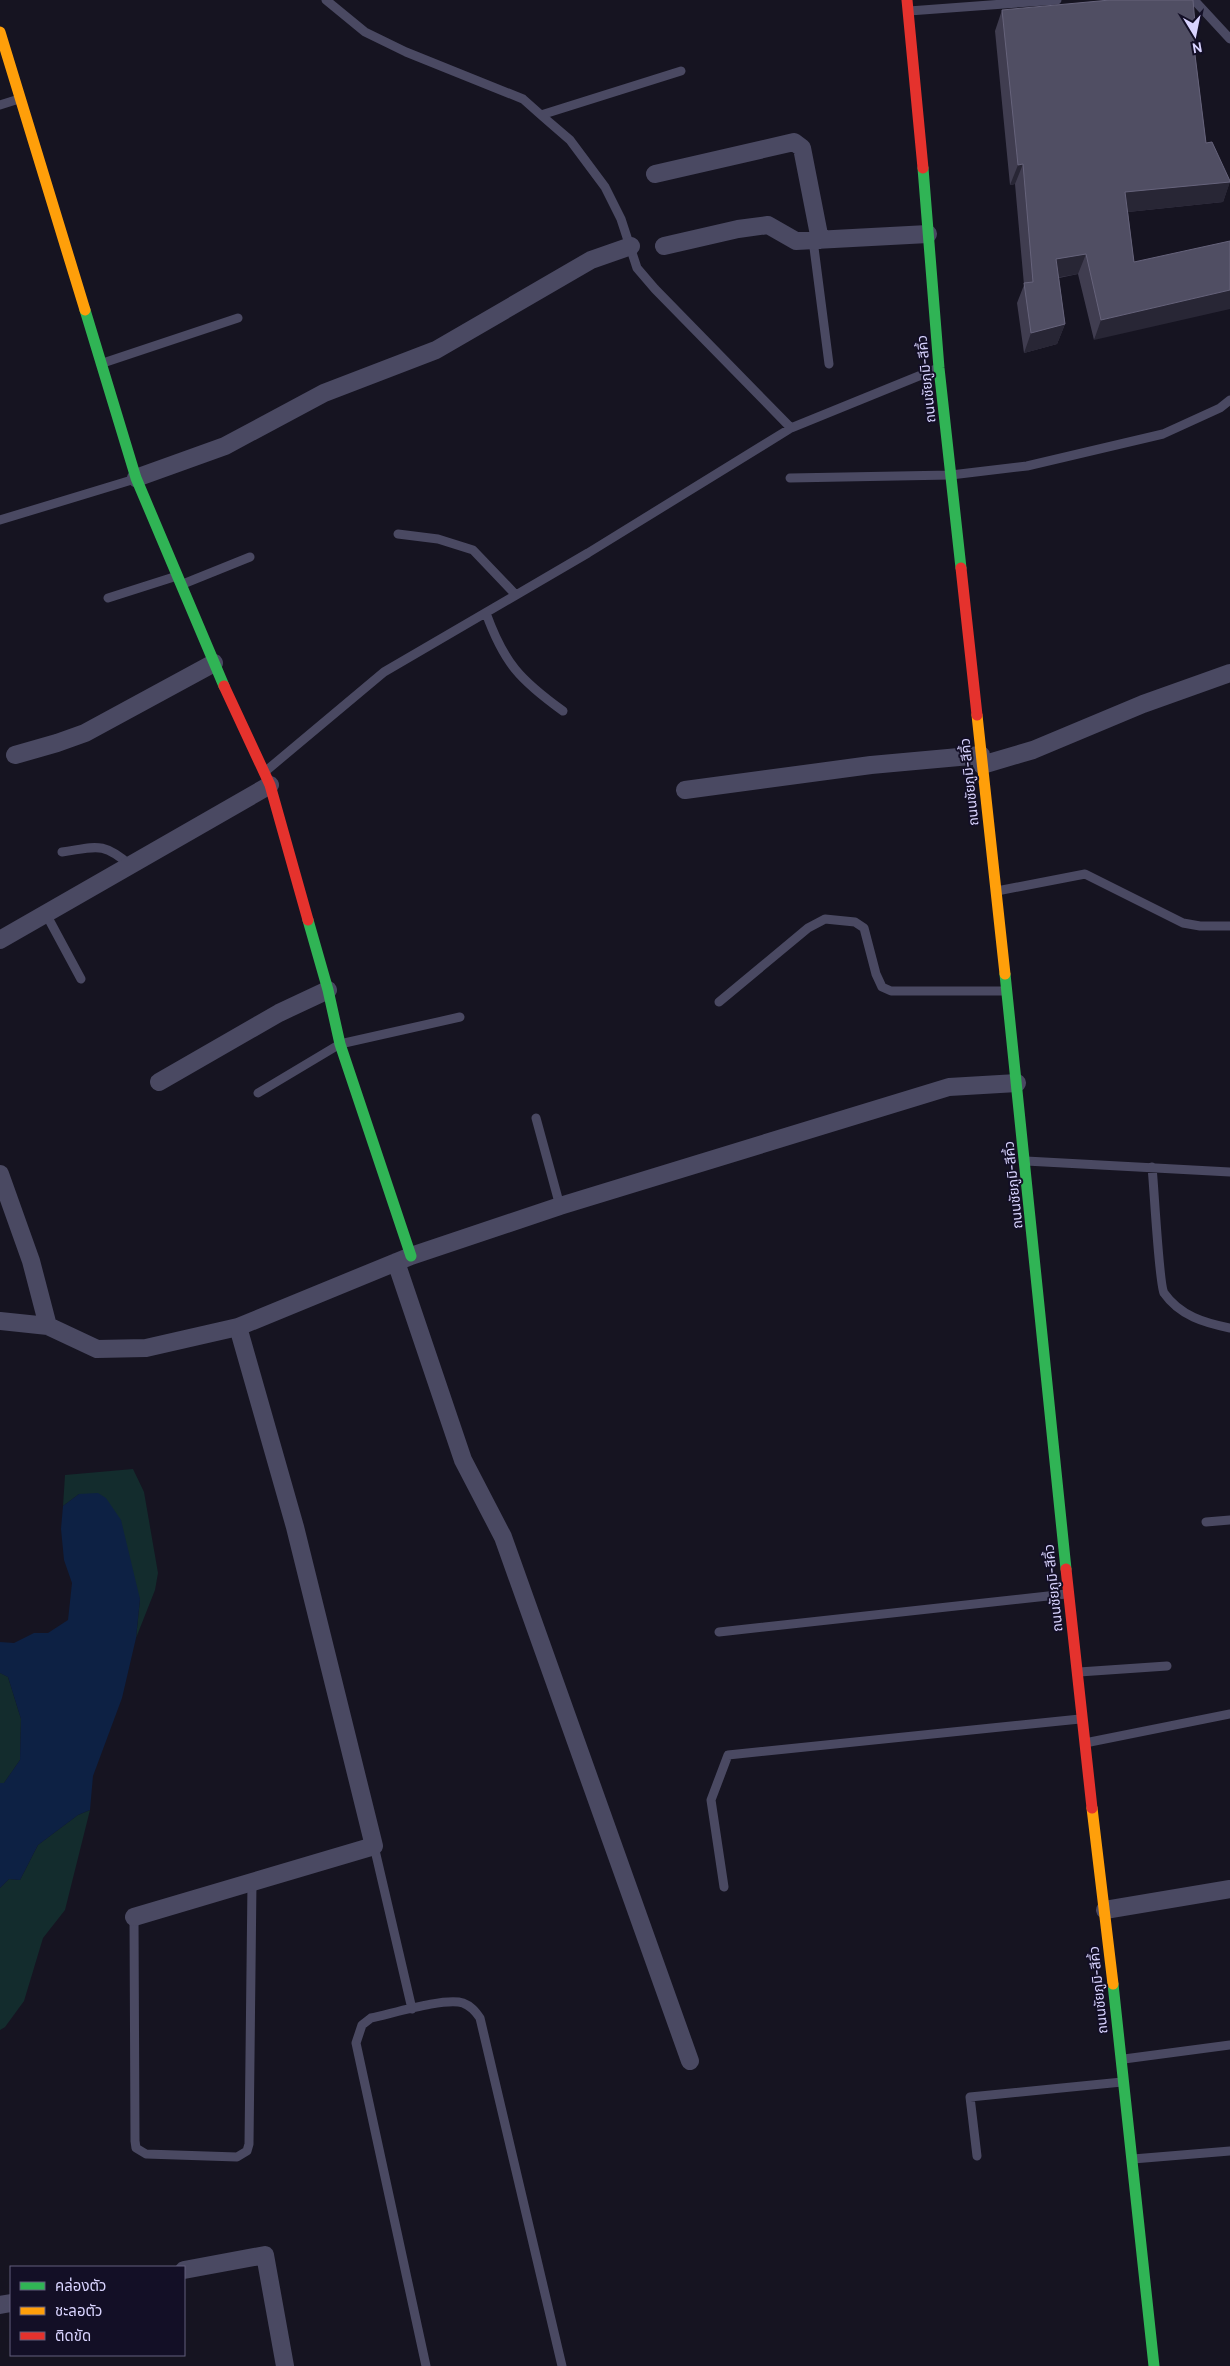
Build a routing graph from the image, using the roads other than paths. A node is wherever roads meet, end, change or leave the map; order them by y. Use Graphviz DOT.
graph roads {
  1 [pos="326,0"];
  2 [pos="1057,0"];
  3 [pos="1194,0"];
  4 [pos="908,6"];
  5 [pos="0,32"];
  6 [pos="1230,39"];
  7 [pos="681,71"];
  8 [pos="20,99"];
  9 [pos="0,105"];
  10 [pos="541,115"];
  11 [pos="655,174"];
  12 [pos="928,234"];
  13 [pos="816,240"];
  14 [pos="631,246"];
  15 [pos="664,246"];
  16 [pos="238,318"];
  17 [pos="101,364"];
  18 [pos="829,364"];
  19 [pos="939,368"];
  20 [pos="1230,400"];
  21 [pos="791,428"];
  22 [pos="951,475"];
  23 [pos="136,478"];
  24 [pos="790,478"];
  25 [pos="0,520"];
  26 [pos="398,534"];
  27 [pos="250,558"];
  28 [pos="179,580"];
  29 [pos="516,595"];
  30 [pos="108,598"];
  31 [pos="486,613"];
  32 [pos="214,663"];
  33 [pos="1230,673"];
  34 [pos="562,711"];
  35 [pos="15,755"];
  36 [pos="982,760"];
  37 [pos="268,779"];
  38 [pos="685,790"];
  39 [pos="62,852"];
  40 [pos="130,865"];
  41 [pos="996,891"];
  42 [pos="46,914"];
  43 [pos="1230,926"];
  44 [pos="0,940"];
  45 [pos="81,979"];
  46 [pos="328,990"];
  47 [pos="1007,991"];
  48 [pos="719,1002"];
  49 [pos="460,1017"];
  50 [pos="340,1044"];
  51 [pos="159,1082"];
  52 [pos="1017,1083"];
  53 [pos="258,1093"];
  54 [pos="536,1118"];
  55 [pos="1025,1161"];
  56 [pos="1152,1168"];
  57 [pos="1230,1172"];
  58 [pos="0,1174"];
  59 [pos="560,1206"];
  60 [pos="404,1259"];
  61 [pos="0,1321"];
  62 [pos="48,1326"];
  63 [pos="238,1327"];
  64 [pos="1230,1328"];
  65 [pos="1230,1520"];
  66 [pos="1206,1522"];
  67 [pos="1069,1594"];
  68 [pos="718,1632"];
  69 [pos="1167,1666"];
  70 [pos="1076,1672"];
  71 [pos="1230,1714"];
  72 [pos="1081,1719"];
  73 [pos="1084,1743"];
  74 [pos="374,1846"];
  75 [pos="252,1882"];
  76 [pos="724,1887"];
  77 [pos="1230,1889"];
  78 [pos="1105,1910"];
  79 [pos="134,1917"];
  80 [pos="412,2009"];
  81 [pos="1230,2044"];
  82 [pos="1120,2060"];
  83 [pos="690,2061"];
  84 [pos="1122,2082"];
  85 [pos="1230,2151"];
  86 [pos="977,2156"];
  87 [pos="1132,2159"];
  88 [pos="185,2270"];
  89 [pos="285,2366"];
  90 [pos="426,2366"];
  91 [pos="562,2366"];
  92 [pos="1154,2366"];
  1 -- 10 [label="lane"];
  2 -- 4 [label="lane"];
  3 -- 6 [label="lane"];
  4 -- 12 [label="main road, ถนนชัยภูมิ-สีคิ้ว"];
  5 -- 8 [label="main road"];
  7 -- 10 [label="lane"];
  8 -- 9 [label="lane"];
  8 -- 17 [label="main road"];
  10 -- 14 [label="lane"];
  11 -- 13 [label="street"];
  12 -- 13 [label="street"];
  12 -- 19 [label="main road, ถนนชัยภูมิ-สีคิ้ว"];
  13 -- 15 [label="street"];
  13 -- 18 [label="lane"];
  14 -- 21 [label="lane"];
  14 -- 23 [label="street"];
  16 -- 17 [label="lane"];
  17 -- 23 [label="main road"];
  19 -- 21 [label="lane"];
  19 -- 22 [label="main road, ถนนชัยภูมิ-สีคิ้ว"];
  20 -- 22 [label="lane"];
  21 -- 29 [label="lane"];
  22 -- 24 [label="lane"];
  22 -- 36 [label="main road, ถนนชัยภูมิ-สีคิ้ว"];
  23 -- 25 [label="lane"];
  23 -- 28 [label="main road"];
  26 -- 29 [label="lane"];
  27 -- 28 [label="lane"];
  28 -- 30 [label="lane"];
  28 -- 32 [label="main road"];
  29 -- 31 [label="lane"];
  31 -- 34 [label="lane"];
  31 -- 37 [label="lane"];
  32 -- 35 [label="street"];
  32 -- 37 [label="main road"];
  33 -- 36 [label="street"];
  36 -- 38 [label="street"];
  36 -- 41 [label="main road, ถนนชัยภูมิ-สีคิ้ว"];
  37 -- 40 [label="street"];
  37 -- 46 [label="main road"];
  39 -- 40 [label="lane"];
  40 -- 42 [label="street"];
  41 -- 43 [label="lane"];
  41 -- 47 [label="main road, ถนนชัยภูมิ-สีคิ้ว"];
  42 -- 44 [label="street"];
  42 -- 45 [label="lane"];
  46 -- 50 [label="main road"];
  46 -- 51 [label="street"];
  47 -- 48 [label="lane"];
  47 -- 52 [label="main road, ถนนชัยภูมิ-สีคิ้ว"];
  49 -- 50 [label="lane"];
  50 -- 53 [label="lane"];
  50 -- 60 [label="main road"];
  52 -- 55 [label="main road, ถนนชัยภูมิ-สีคิ้ว"];
  52 -- 59 [label="street"];
  54 -- 59 [label="lane"];
  55 -- 56 [label="lane"];
  55 -- 67 [label="main road, ถนนชัยภูมิ-สีคิ้ว"];
  56 -- 57 [label="lane"];
  56 -- 64 [label="lane"];
  58 -- 62 [label="street"];
  59 -- 60 [label="street"];
  60 -- 63 [label="street"];
  60 -- 83 [label="street"];
  61 -- 62 [label="street"];
  62 -- 63 [label="street"];
  63 -- 74 [label="street"];
  65 -- 66 [label="lane"];
  67 -- 68 [label="lane"];
  67 -- 70 [label="main road, ถนนชัยภูมิ-สีคิ้ว"];
  69 -- 70 [label="lane"];
  70 -- 72 [label="main road, ถนนชัยภูมิ-สีคิ้ว"];
  71 -- 73 [label="lane"];
  72 -- 73 [label="main road, ถนนชัยภูมิ-สีคิ้ว"];
  72 -- 76 [label="lane"];
  73 -- 78 [label="main road, ถนนชัยภูมิ-สีคิ้ว"];
  74 -- 75 [label="street"];
  74 -- 80 [label="lane"];
  75 -- 79 [label="street"];
  75 -- 79 [label="lane"];
  77 -- 78 [label="street"];
  78 -- 82 [label="main road, ถนนชัยภูมิ-สีคิ้ว"];
  80 -- 90 [label="lane"];
  80 -- 91 [label="lane"];
  81 -- 82 [label="lane"];
  82 -- 84 [label="main road, ถนนชัยภูมิ-สีคิ้ว"];
  84 -- 86 [label="lane"];
  84 -- 87 [label="main road, ถนนชัยภูมิ-สีคิ้ว"];
  85 -- 87 [label="lane"];
  87 -- 92 [label="main road, ถนนชัยภูมิ-สีคิ้ว"];
  88 -- 89 [label="street"];
}
